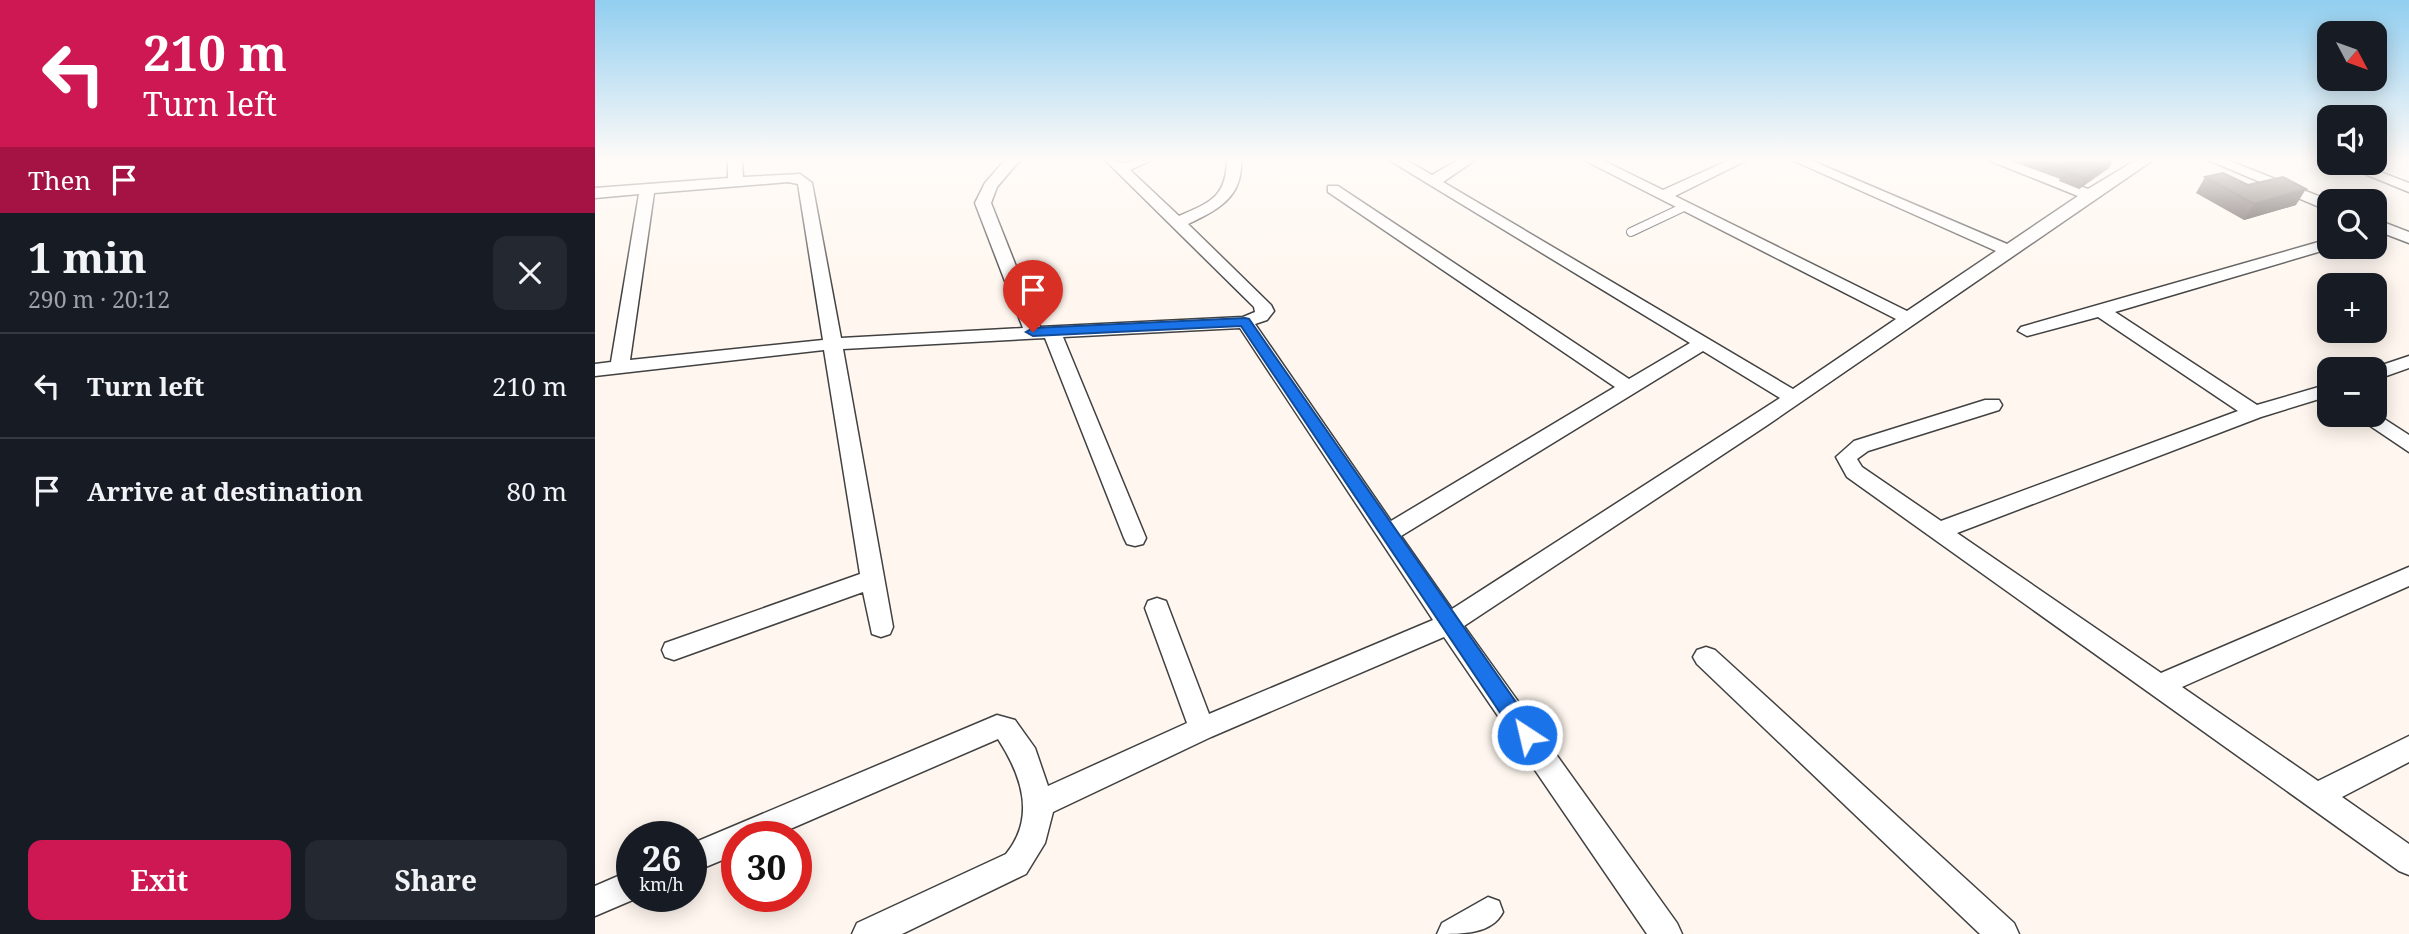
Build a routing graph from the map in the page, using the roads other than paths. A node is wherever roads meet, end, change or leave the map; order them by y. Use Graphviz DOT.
graph roads {
  1 [pos="645,204"];
  2 [pos="809,204"];
  3 [pos="983,204"];
  4 [pos="1158,204"];
  5 [pos="1214,204"];
  6 [pos="1355,204"];
  7 [pos="1468,204"];
  8 [pos="1677,204"];
  9 [pos="1900,204"];
  10 [pos="2076,204"];
  11 [pos="1684,207"];
  12 [pos="1178,223"];
  13 [pos="2387,231"];
  14 [pos="1631,233"];
  15 [pos="2409,238"];
  16 [pos="2317,248"];
  17 [pos="2008,250"];
  18 [pos="2101,311"];
  19 [pos="1909,319"];
  20 [pos="1245,322"];
  21 [pos="1042,331"];
  22 [pos="2027,331"];
  23 [pos="1703,343"];
  24 [pos="833,344"];
  25 [pos="2409,362"];
  26 [pos="620,367"];
  27 [pos="595,370"];
  28 [pos="2387,370"];
  29 [pos="1629,388"];
  30 [pos="2317,394"];
  31 [pos="1793,397"];
  32 [pos="1992,405"];
  33 [pos="2254,412"];
  34 [pos="2382,427"];
  35 [pos="2409,445"];
  36 [pos="1938,531"];
  37 [pos="1388,533"];
  38 [pos="1136,538"];
  39 [pos="2409,576"];
  40 [pos="873,579"];
  41 [pos="1157,608"];
  42 [pos="1449,624"];
  43 [pos="881,627"];
  44 [pos="674,650"];
  45 [pos="1706,657"];
  46 [pos="2159,686"];
  47 [pos="1202,729"];
  48 [pos="2409,748"];
  49 [pos="2317,796"];
  50 [pos="1039,804"];
  51 [pos="777,821"];
  52 [pos="2409,861"];
  53 [pos="616,892"];
  54 [pos="595,901"];
  55 [pos="1488,912"];
  56 [pos="868,934"];
  57 [pos="1453,934"];
  58 [pos="1665,934"];
  59 [pos="2003,934"];
  1 -- 26 [label="street"];
  2 -- 24 [label="street"];
  3 -- 21 [label="street"];
  4 -- 12 [label="street"];
  5 -- 12 [label="street"];
  6 -- 29 [label="street"];
  7 -- 23 [label="street"];
  8 -- 11 [label="street"];
  9 -- 17 [label="street"];
  10 -- 17 [label="street"];
  11 -- 14 [label="lane"];
  11 -- 19 [label="street"];
  12 -- 20 [label="street"];
  13 -- 15 [label="street"];
  16 -- 18 [label="street"];
  17 -- 19 [label="street"];
  18 -- 22 [label="street"];
  18 -- 33 [label="street"];
  19 -- 31 [label="street"];
  20 -- 21 [label="street"];
  20 -- 37 [label="street"];
  21 -- 24 [label="street"];
  21 -- 38 [label="street"];
  23 -- 29 [label="street"];
  23 -- 31 [label="street"];
  24 -- 26 [label="street"];
  24 -- 40 [label="street"];
  25 -- 28 [label="street"];
  26 -- 27 [label="street"];
  29 -- 37 [label="street"];
  30 -- 33 [label="street"];
  31 -- 42 [label="street"];
  32 -- 36 [label="street"];
  33 -- 36 [label="street"];
  34 -- 35 [label="street"];
  36 -- 46 [label="street"];
  37 -- 42 [label="street"];
  39 -- 46 [label="street"];
  40 -- 43 [label="street"];
  40 -- 44 [label="street"];
  41 -- 47 [label="street"];
  42 -- 47 [label="street"];
  42 -- 58 [label="street"];
  45 -- 59 [label="street"];
  46 -- 49 [label="street"];
  47 -- 50 [label="street"];
  48 -- 49 [label="street"];
  49 -- 52 [label="street"];
  50 -- 51 [label="street"];
  50 -- 56 [label="street"];
  53 -- 54 [label="street"];
  55 -- 57 [label="street"];
}
